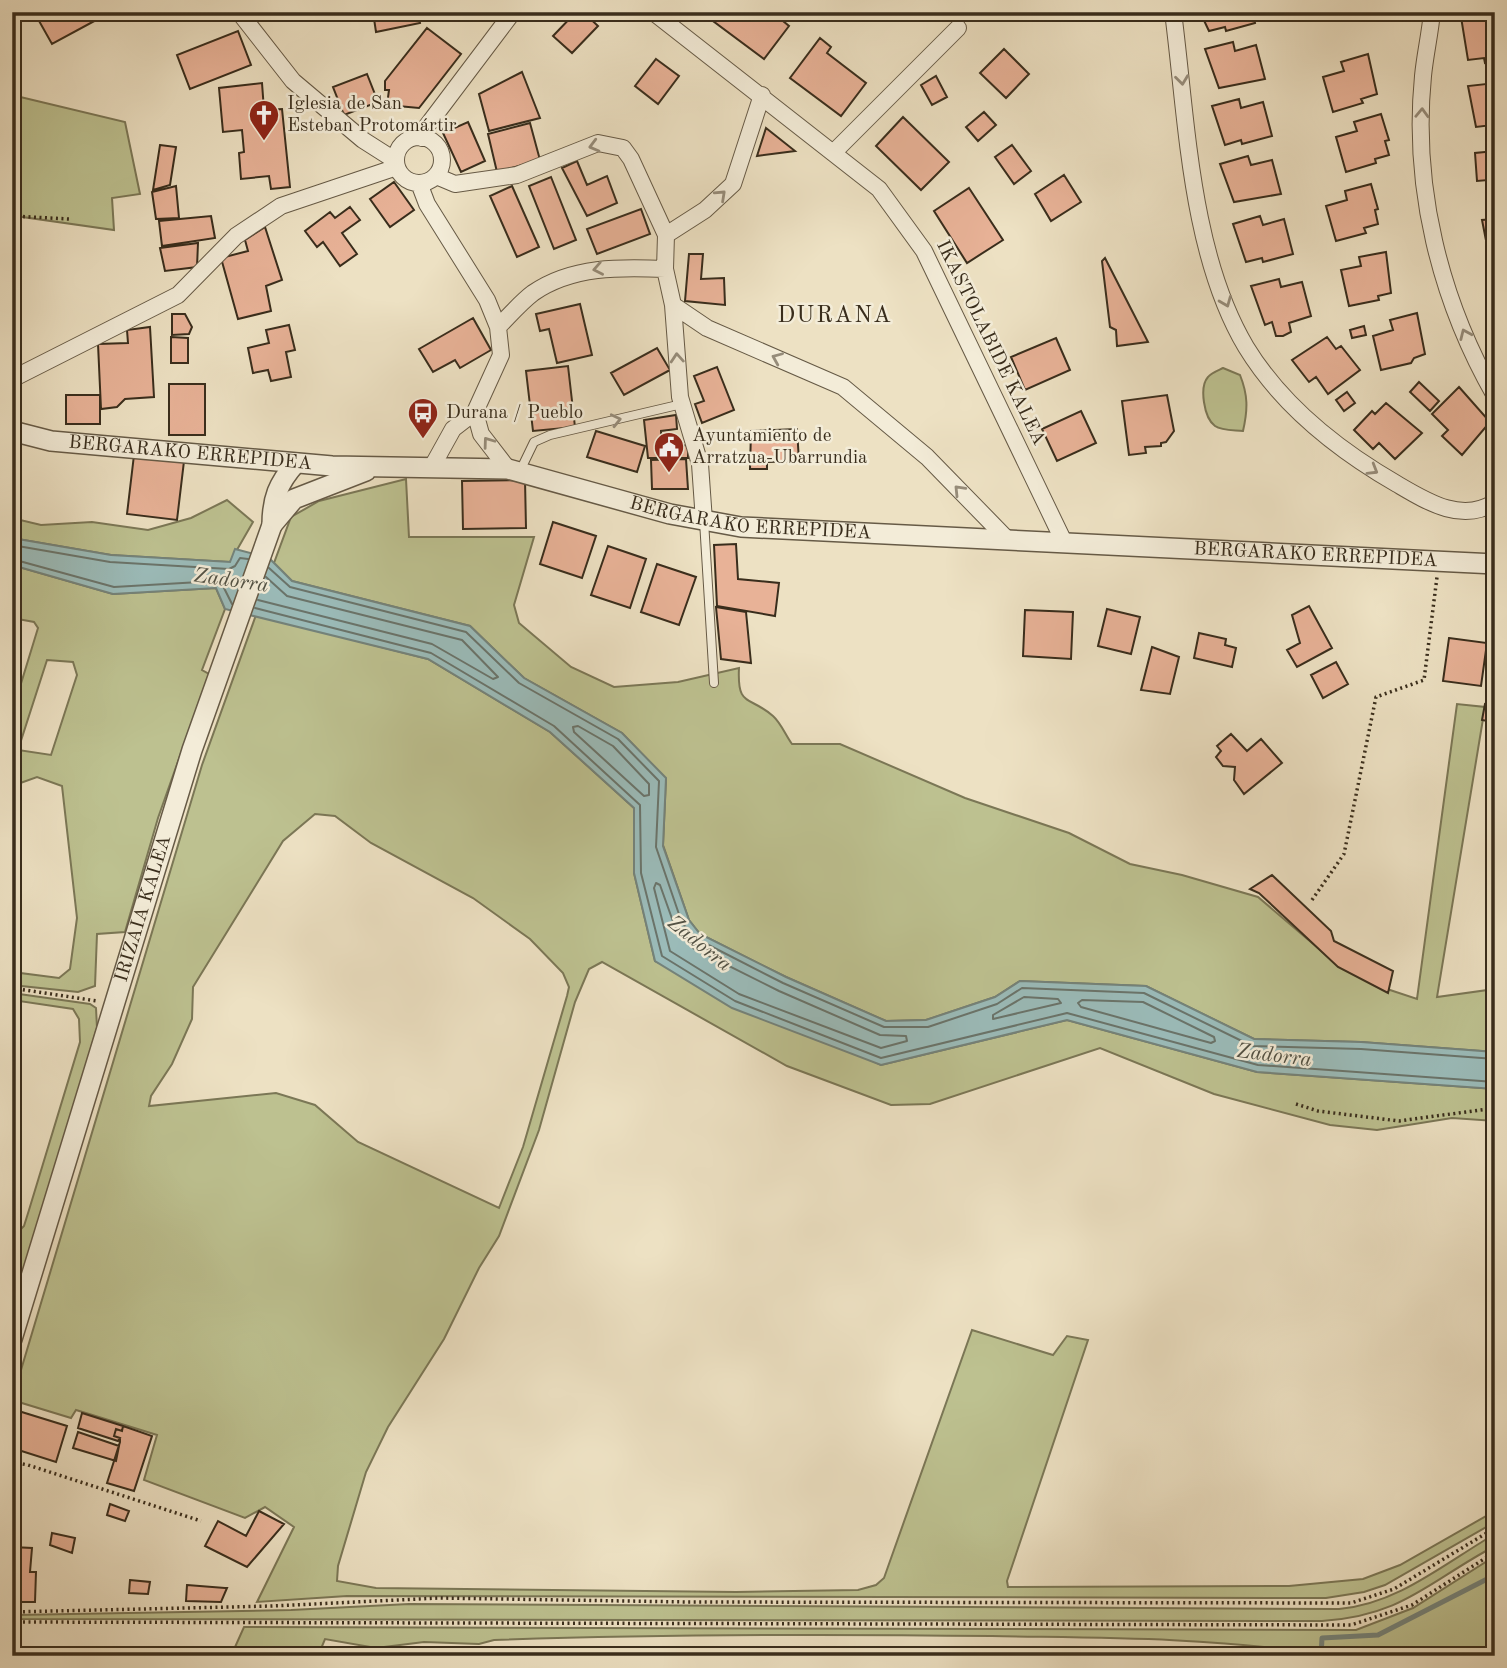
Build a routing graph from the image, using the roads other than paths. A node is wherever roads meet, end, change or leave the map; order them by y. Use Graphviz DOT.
graph roads {
  1 [pos="239,12"];
  2 [pos="513,12"];
  3 [pos="653,12"];
  4 [pos="1173,12"];
  5 [pos="1432,12"];
  6 [pos="958,28"];
  7 [pos="762,95"];
  8 [pos="422,138"];
  9 [pos="833,153"];
  10 [pos="397,164"];
  11 [pos="436,176"];
  12 [pos="419,183"];
  13 [pos="666,235"];
  14 [pos="666,269"];
  15 [pos="674,305"];
  16 [pos="498,327"];
  17 [pos="12,379"];
  18 [pos="1495,396"];
  19 [pos="682,404"];
  20 [pos="474,412"];
  21 [pos="12,431"];
  22 [pos="241,458"];
  23 [pos="296,463"];
  24 [pos="433,465"];
  25 [pos="374,467"];
  26 [pos="514,470"];
  27 [pos="285,496"];
  28 [pos="1495,502"];
  29 [pos="704,521"];
  30 [pos="1007,539"];
  31 [pos="1064,542"];
  32 [pos="1495,564"];
  33 [pos="714,682"];
  34 [pos="19,1293"];
  35 [pos="12,1339"];
  1 -- 10 [label="street"];
  2 -- 8 [label="street"];
  3 -- 7 [label="street, IKASTOLABIDE KALEA"];
  4 -- 28 [label="street, one-way"];
  18 -- 5 [label="street, one-way"];
  6 -- 9 [label="street"];
  7 -- 9 [label="street, IKASTOLABIDE KALEA"];
  13 -- 7 [label="street, one-way"];
  8 -- 10 [label="street"];
  8 -- 11 [label="street"];
  9 -- 31 [label="street, IKASTOLABIDE KALEA"];
  10 -- 12 [label="street"];
  10 -- 17 [label="street"];
  11 -- 12 [label="street"];
  13 -- 11 [label="street, one-way"];
  12 -- 16 [label="street"];
  13 -- 14 [label="street"];
  14 -- 15 [label="street"];
  14 -- 16 [label="street, one-way"];
  19 -- 15 [label="street, one-way"];
  30 -- 15 [label="street, one-way"];
  16 -- 20 [label="street"];
  26 -- 19 [label="lane, one-way"];
  19 -- 29 [label="street"];
  20 -- 24 [label="street"];
  26 -- 20 [label="street, one-way"];
  21 -- 22 [label="street, BERGARAKO ERREPIDEA"];
  22 -- 23 [label="street, BERGARAKO ERREPIDEA"];
  22 -- 27 [label="street"];
  23 -- 25 [label="street, BERGARAKO ERREPIDEA"];
  23 -- 27 [label="street, IRIZAIA KALEA"];
  24 -- 25 [label="street, BERGARAKO ERREPIDEA"];
  24 -- 26 [label="street, BERGARAKO ERREPIDEA"];
  25 -- 27 [label="street"];
  26 -- 29 [label="street, BERGARAKO ERREPIDEA"];
  27 -- 34 [label="street, IRIZAIA KALEA"];
  29 -- 30 [label="street, BERGARAKO ERREPIDEA"];
  29 -- 33 [label="lane"];
  30 -- 31 [label="street, BERGARAKO ERREPIDEA"];
  31 -- 32 [label="street, BERGARAKO ERREPIDEA"];
  34 -- 35 [label="street, IRIZAIA KALEA"];
}
